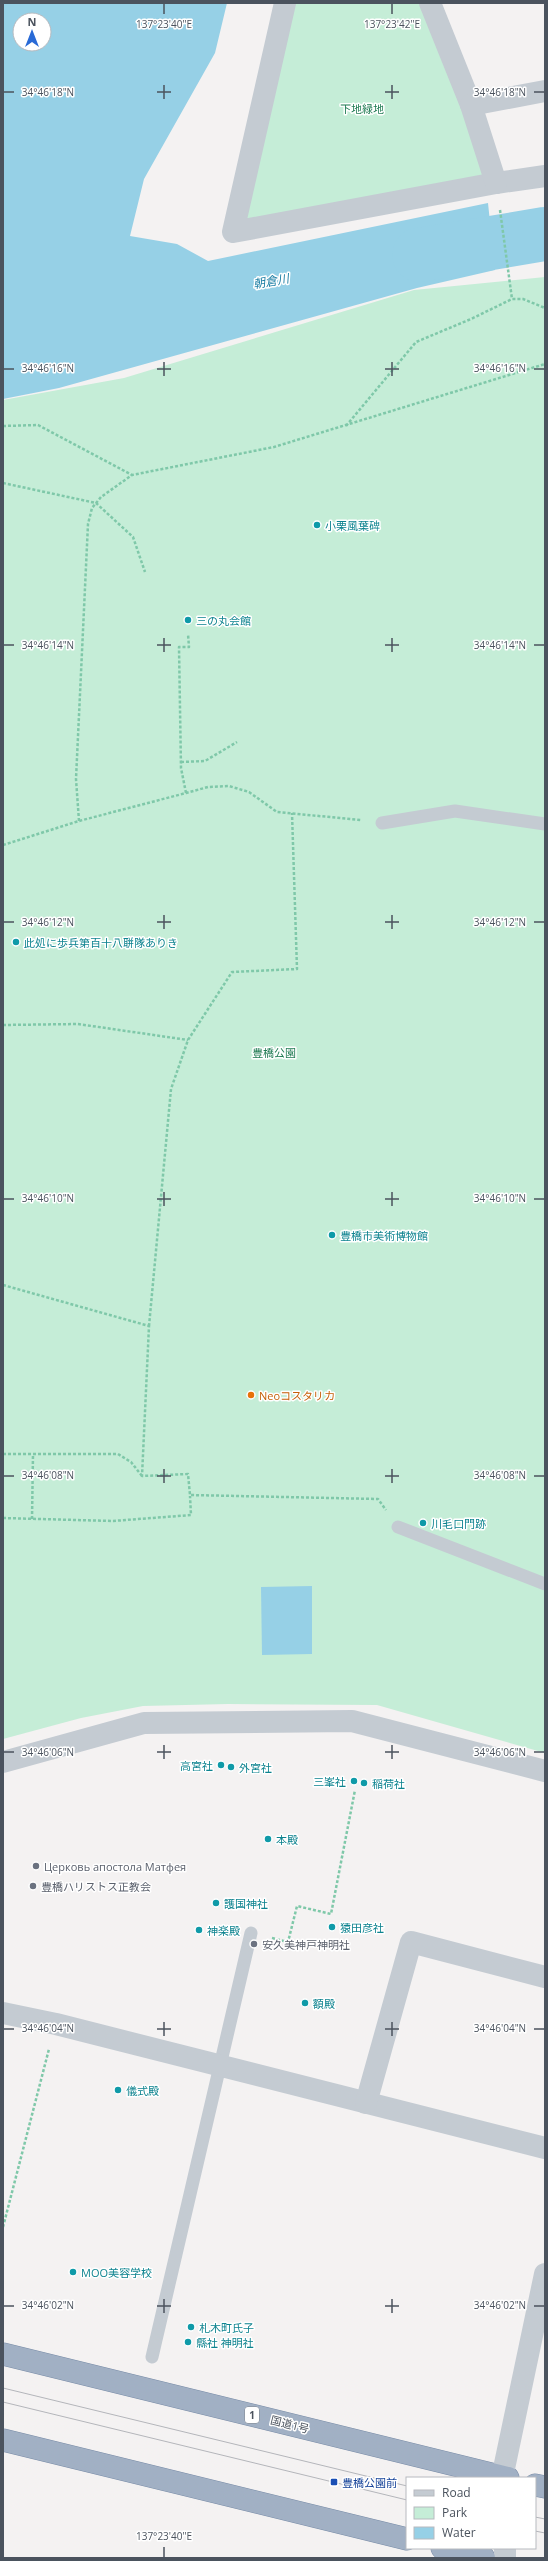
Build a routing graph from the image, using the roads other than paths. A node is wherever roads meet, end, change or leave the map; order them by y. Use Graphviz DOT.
graph roads {
  1 [pos="285,3"];
  2 [pos="430,3"];
  3 [pos="545,91"];
  4 [pos="471,105"];
  5 [pos="545,176"];
  6 [pos="496,182"];
  7 [pos="382,822"];
  8 [pos="545,824"];
  9 [pos="398,1527"];
  10 [pos="545,1584"];
  11 [pos="3,1762"];
  12 [pos="545,1771"];
  13 [pos="251,1933"];
  14 [pos="545,1978"];
  15 [pos="3,2013"];
  16 [pos="220,2065"];
  17 [pos="366,2102"];
  18 [pos="545,2148"];
  19 [pos="545,2274"];
  20 [pos="3,2354"];
  21 [pos="152,2357"];
  22 [pos="3,2440"];
  23 [pos="499,2477"];
  24 [pos="503,2477"];
  25 [pos="406,2540"];
  26 [pos="456,2552"];
  27 [pos="484,2558"];
  1 -- 6 [label="street"];
  2 -- 4 [label="street"];
  3 -- 4 [label="street"];
  4 -- 6 [label="street"];
  5 -- 6 [label="street"];
  7 -- 8 [label="lane"];
  9 -- 10 [label="lane"];
  11 -- 12 [label="street"];
  13 -- 16 [label="lane"];
  14 -- 17 [label="street"];
  15 -- 16 [label="street"];
  16 -- 17 [label="street"];
  16 -- 21 [label="lane"];
  17 -- 18 [label="street"];
  19 -- 24 [label="street"];
  20 -- 23 [label="highway, 国道1号 / 1"];
  22 -- 25 [label="highway"];
  26 -- 27 [label="highway"];
}
